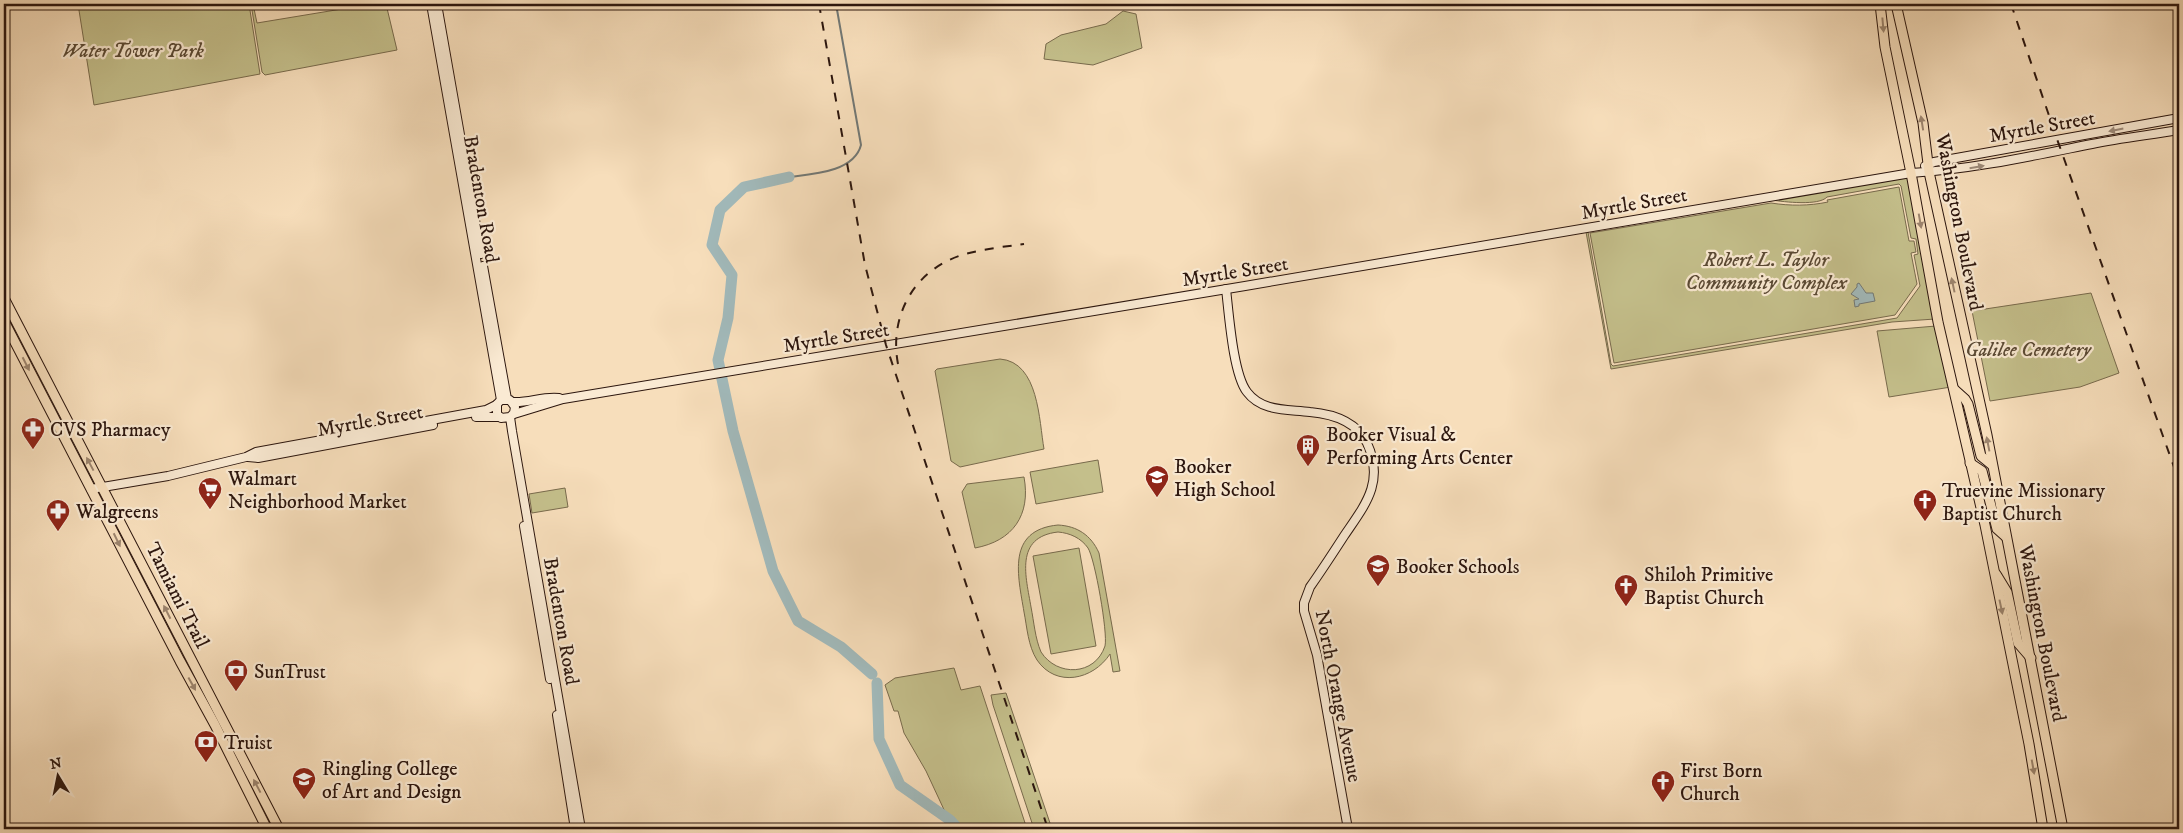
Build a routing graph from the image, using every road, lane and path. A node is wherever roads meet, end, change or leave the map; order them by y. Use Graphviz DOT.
graph roads {
  1 [pos="431,4"];
  2 [pos="437,4"];
  3 [pos="1880,4"];
  4 [pos="1896,4"];
  5 [pos="2179,118"];
  6 [pos="2179,130"];
  7 [pos="1928,168"];
  8 [pos="1912,173"];
  9 [pos="1226,289"];
  10 [pos="4,298"];
  11 [pos="4,321"];
  12 [pos="1954,390"];
  13 [pos="564,398"];
  14 [pos="504,402"];
  15 [pos="507,417"];
  16 [pos="246,457"];
  17 [pos="1970,463"];
  18 [pos="1992,465"];
  19 [pos="102,487"];
  20 [pos="91,489"];
  21 [pos="2006,538"];
  22 [pos="1994,572"];
  23 [pos="2030,658"];
  24 [pos="267,829"];
  25 [pos="279,829"];
  26 [pos="575,829"];
  27 [pos="581,829"];
  28 [pos="1348,829"];
  29 [pos="2044,829"];
  30 [pos="2063,829"];
  1 -- 14 [label="street, Bradenton Road"];
  2 -- 14 [label="street, Bradenton Road"];
  3 -- 8 [label="main road, Washington Boulevard, one-way"];
  7 -- 4 [label="main road, Washington Boulevard, one-way"];
  5 -- 7 [label="street, Myrtle Street, one-way"];
  7 -- 6 [label="street, Myrtle Street, one-way"];
  7 -- 8 [label="street, Myrtle Street"];
  18 -- 7 [label="main road, Washington Boulevard, one-way"];
  8 -- 9 [label="street, Myrtle Street"];
  8 -- 12 [label="main road, Washington Boulevard, one-way"];
  9 -- 13 [label="street, Myrtle Street"];
  9 -- 28 [label="street, North Orange Avenue"];
  19 -- 10 [label="main road, Tamiami Trail, one-way"];
  11 -- 20 [label="main road, Tamiami Trail, one-way"];
  12 -- 17 [label="main road, Washington Boulevard"];
  12 -- 18 [label="main road"];
  13 -- 14 [label="street, Myrtle Street"];
  13 -- 15 [label="street, Myrtle Street"];
  14 -- 15 [label="street, Bradenton Road"];
  14 -- 15 [label="street, Bradenton Road"];
  14 -- 16 [label="street, Myrtle Street"];
  15 -- 16 [label="street, Myrtle Street"];
  15 -- 26 [label="street, Bradenton Road"];
  15 -- 27 [label="street, Bradenton Road"];
  16 -- 19 [label="street, Myrtle Street"];
  17 -- 21 [label="main road"];
  17 -- 22 [label="main road, Washington Boulevard"];
  18 -- 21 [label="main road, Washington Boulevard"];
  19 -- 20 [label="street, Myrtle Street"];
  25 -- 19 [label="main road, Tamiami Trail, one-way"];
  20 -- 24 [label="main road, Tamiami Trail, one-way"];
  21 -- 23 [label="main road, Washington Boulevard"];
  22 -- 23 [label="main road"];
  22 -- 29 [label="main road, Washington Boulevard, one-way"];
  23 -- 30 [label="main road, Washington Boulevard"];
}
